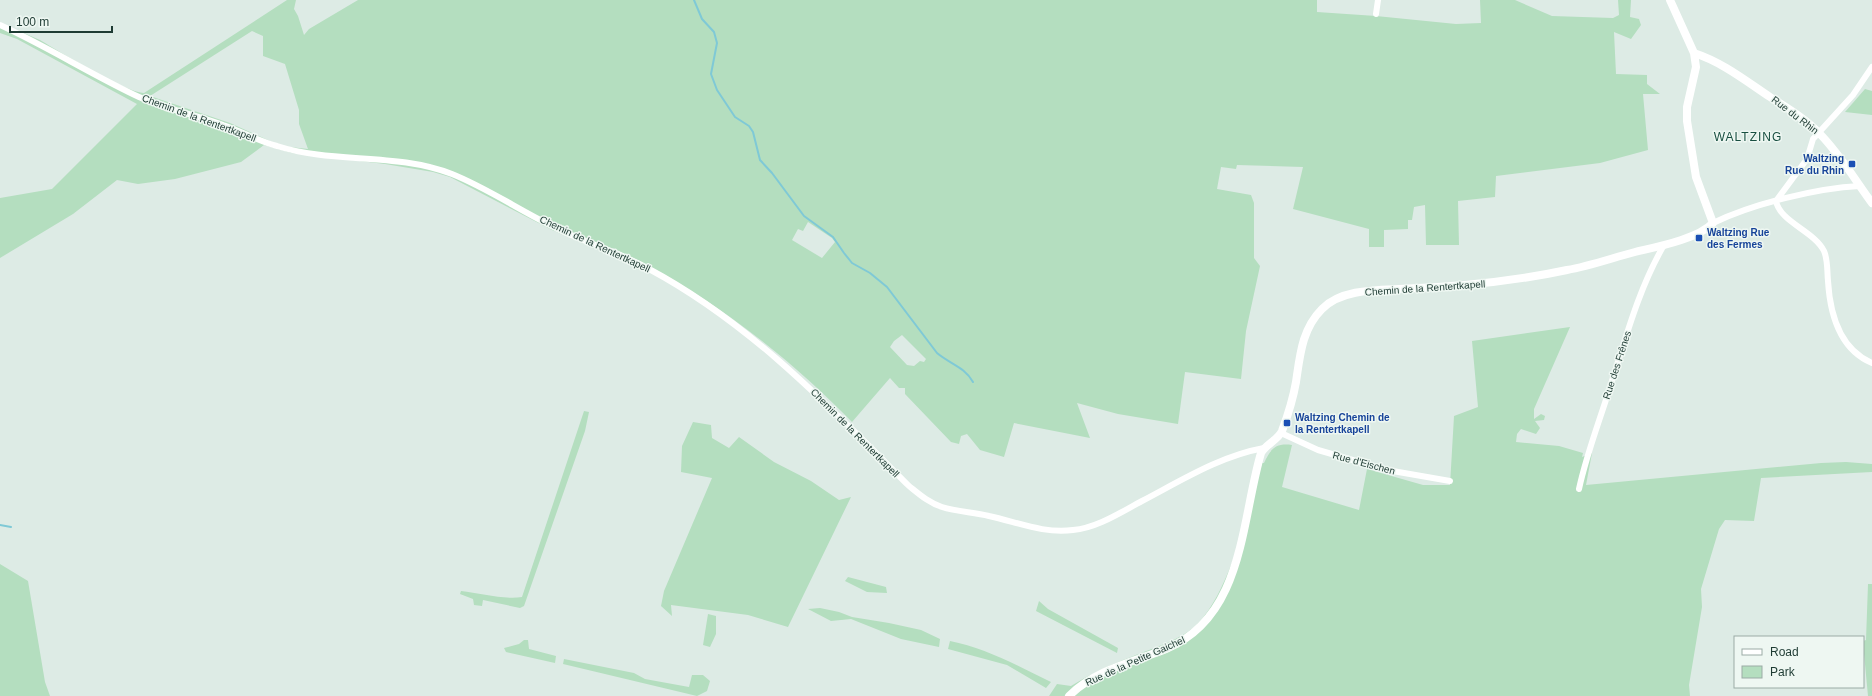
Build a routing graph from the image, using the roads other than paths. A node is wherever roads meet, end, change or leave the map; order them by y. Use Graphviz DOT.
graph roads {
  1 [pos="1378,0"];
  2 [pos="1670,0"];
  3 [pos="1376,14"];
  4 [pos="0,25"];
  5 [pos="1694,53"];
  6 [pos="1872,67"];
  7 [pos="1819,132"];
  8 [pos="1860,186"];
  9 [pos="1776,201"];
  10 [pos="1872,203"];
  11 [pos="1713,222"];
  12 [pos="1664,245"];
  13 [pos="1872,363"];
  14 [pos="1281,433"];
  15 [pos="1264,448"];
  16 [pos="1450,481"];
  17 [pos="1579,489"];
  18 [pos="1068,696"];
  1 -- 3 [label="street"];
  2 -- 5 [label="street"];
  4 -- 15 [label="street, Chemin de la Rentertkapell"];
  5 -- 7 [label="street, Rue du Rhin"];
  5 -- 11 [label="street"];
  6 -- 7 [label="street"];
  7 -- 8 [label="street, Rue du Rhin"];
  7 -- 9 [label="street"];
  8 -- 9 [label="street"];
  8 -- 10 [label="street, Rue du Rhin"];
  9 -- 11 [label="street"];
  9 -- 13 [label="street"];
  11 -- 12 [label="street, Chemin de la Rentertkapell"];
  12 -- 14 [label="street, Chemin de la Rentertkapell"];
  12 -- 17 [label="street, Rue des Frênes"];
  14 -- 15 [label="street, Chemin de la Rentertkapell"];
  14 -- 16 [label="street, Rue d'Eischen"];
  15 -- 18 [label="street, Rue de la Petite Gaichel"];
}
